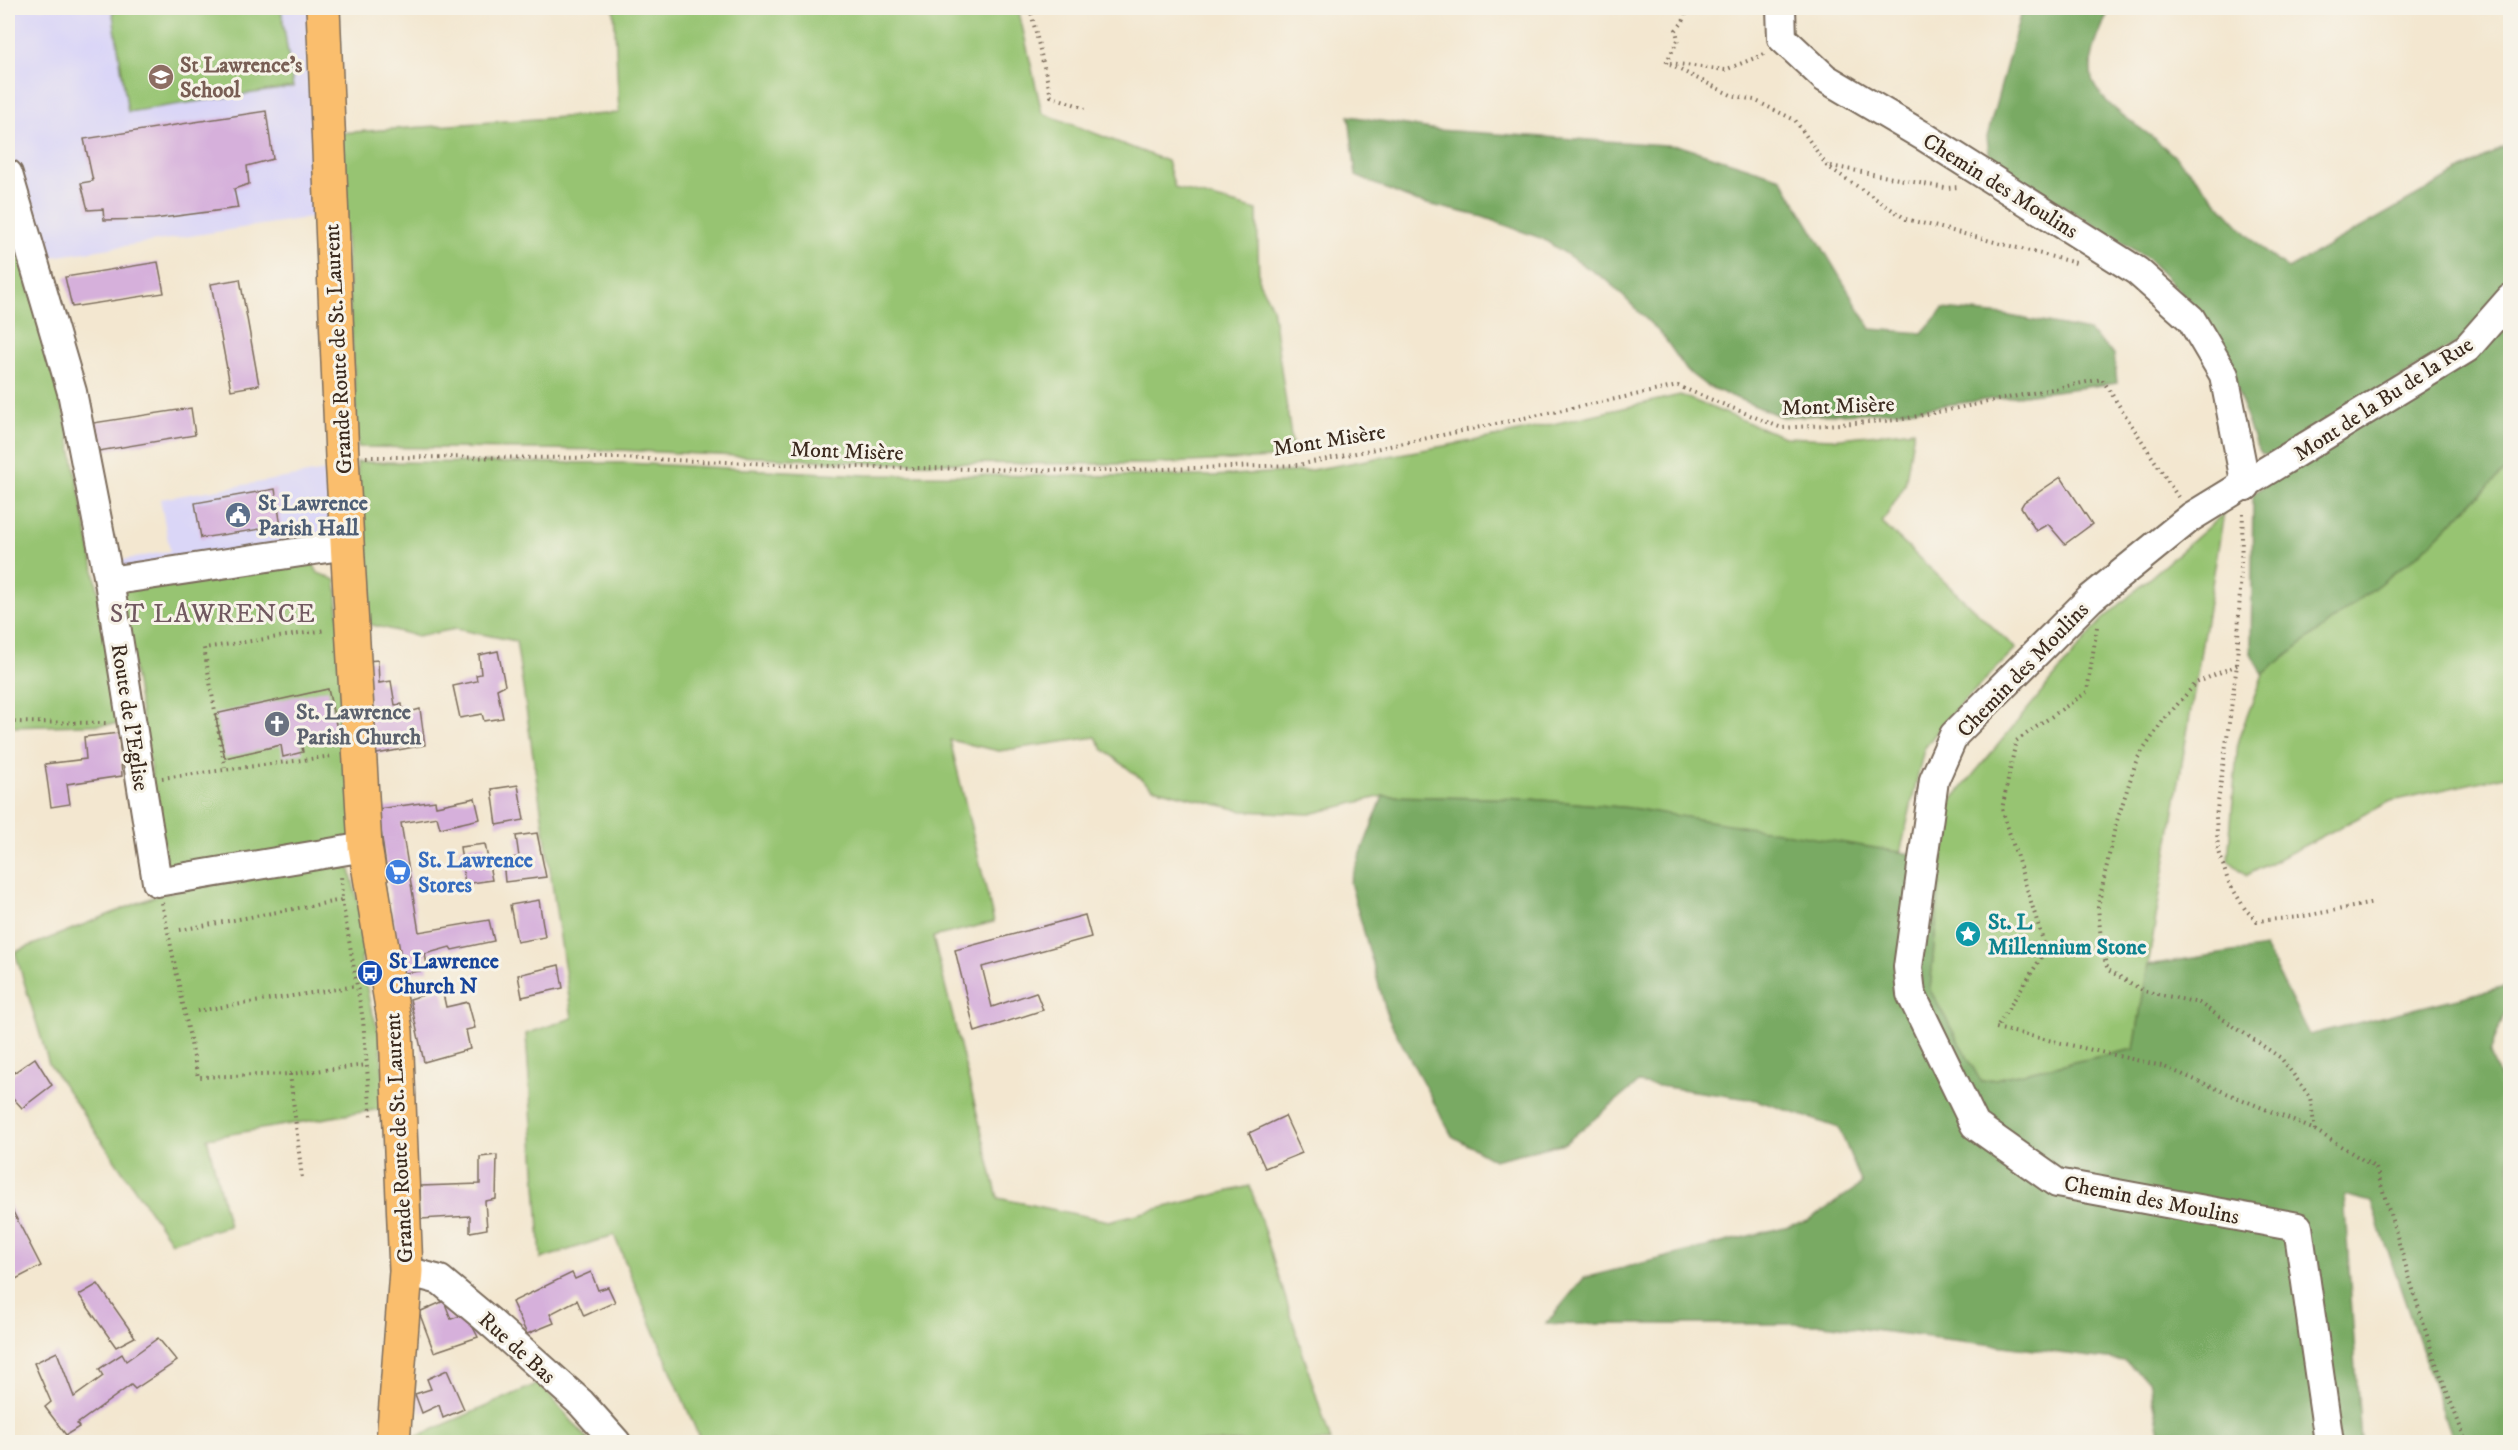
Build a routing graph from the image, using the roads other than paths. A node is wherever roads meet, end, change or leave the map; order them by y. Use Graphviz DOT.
graph roads {
  1 [pos="323,8"];
  2 [pos="1781,8"];
  3 [pos="8,174"];
  4 [pos="2511,299"];
  5 [pos="2246,486"];
  6 [pos="347,545"];
  7 [pos="109,581"];
  8 [pos="354,849"];
  9 [pos="406,1272"];
  10 [pos="393,1443"];
  11 [pos="615,1443"];
  12 [pos="2329,1443"];
  1 -- 6 [label="main road, Grande Route de St. Laurent"];
  2 -- 5 [label="street, Chemin des Moulins"];
  3 -- 7 [label="street, Route de l'Eglise"];
  4 -- 5 [label="street, Mont de la Bu de la Rue"];
  5 -- 12 [label="street, Chemin des Moulins"];
  6 -- 7 [label="street"];
  6 -- 8 [label="main road, Grande Route de St. Laurent"];
  7 -- 8 [label="street, Route de l'Eglise"];
  8 -- 9 [label="main road, Grande Route de St. Laurent"];
  9 -- 10 [label="main road, Grande Route de St. Laurent"];
  9 -- 11 [label="street, Rue de Bas"];
}
